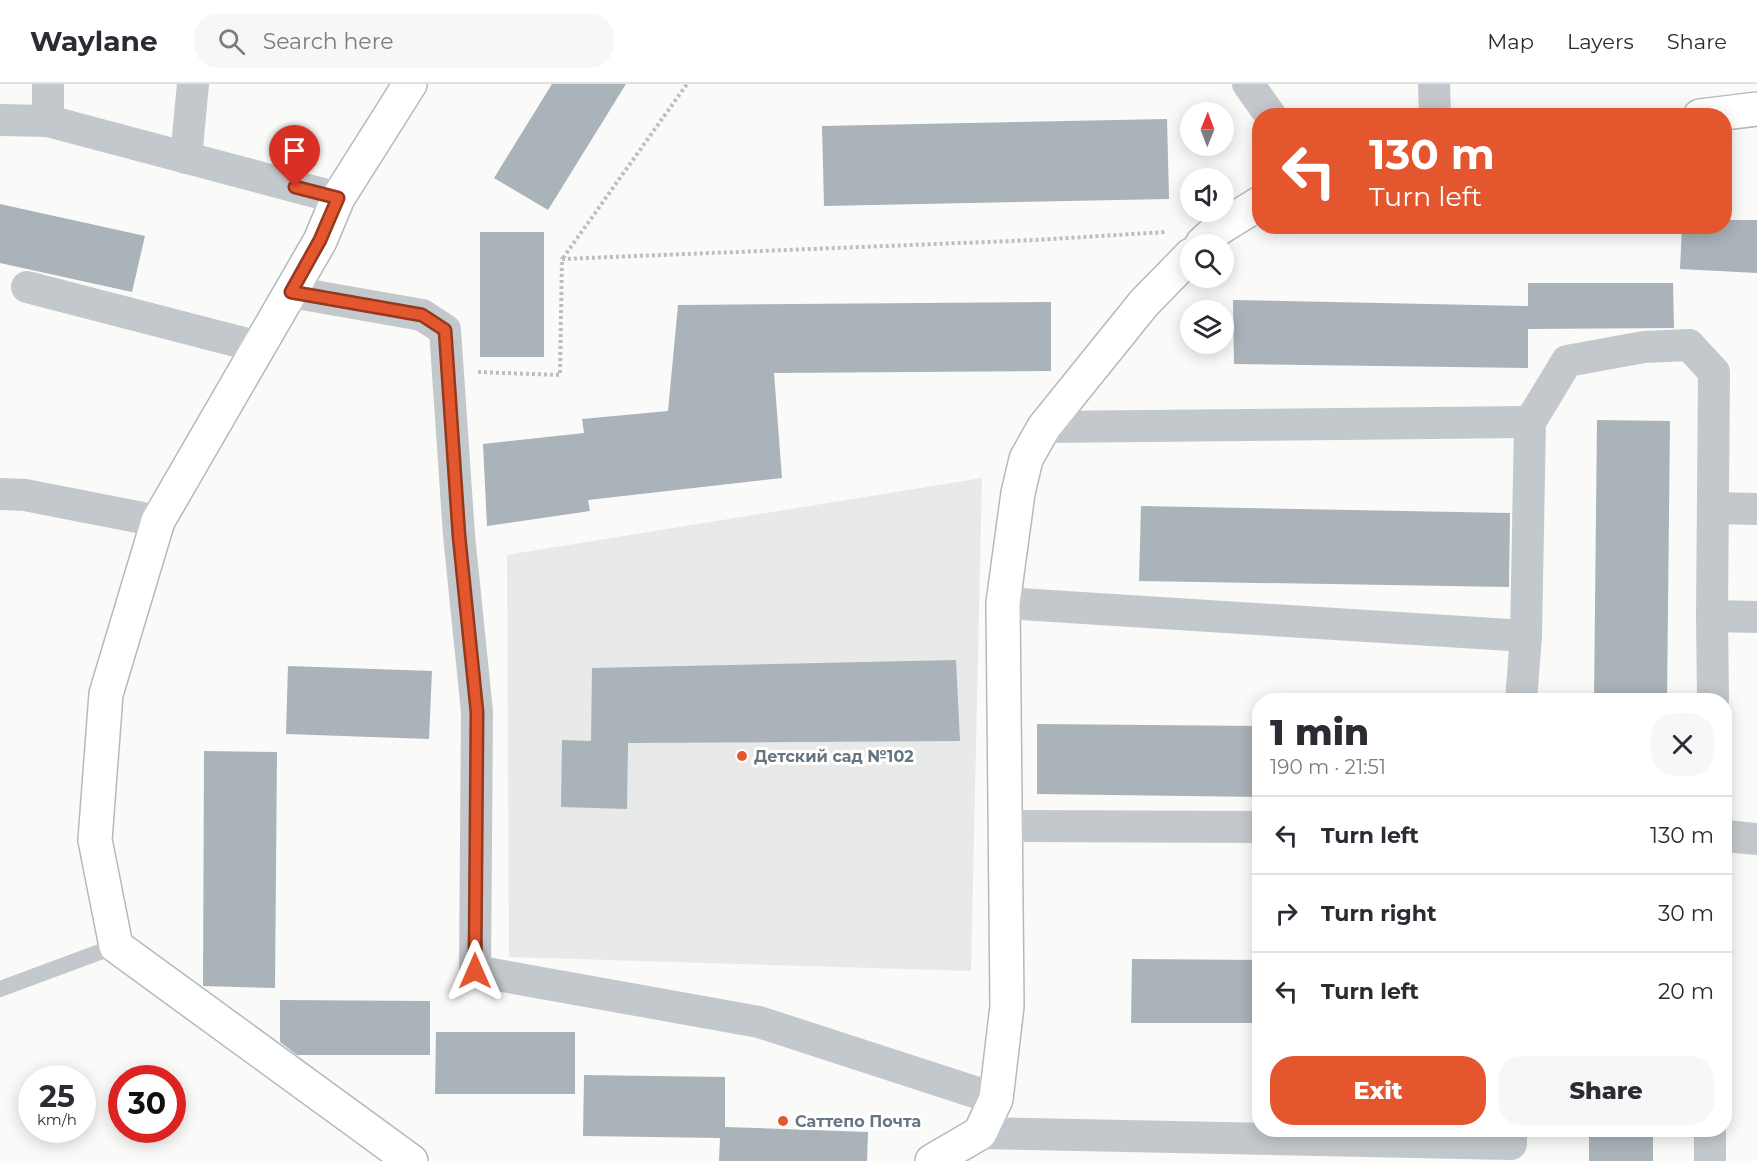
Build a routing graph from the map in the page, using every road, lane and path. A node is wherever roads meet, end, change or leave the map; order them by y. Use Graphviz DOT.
graph roads {
  1 [pos="48,84"];
  2 [pos="193,84"];
  3 [pos="410,84"];
  4 [pos="687,84"];
  5 [pos="1248,84"];
  6 [pos="1434,84"];
  7 [pos="1265,108"];
  8 [pos="1435,108"];
  9 [pos="1757,110"];
  10 [pos="1732,113"];
  11 [pos="0,120"];
  12 [pos="48,121"];
  13 [pos="186,158"];
  14 [pos="338,198"];
  15 [pos="1252,208"];
  16 [pos="1214,234"];
  17 [pos="1180,237"];
  18 [pos="562,259"];
  19 [pos="1180,266"];
  20 [pos="27,287"];
  21 [pos="291,292"];
  22 [pos="259,347"];
  23 [pos="448,370"];
  24 [pos="1530,422"];
  25 [pos="1044,427"];
  26 [pos="0,494"];
  27 [pos="1713,508"];
  28 [pos="1757,509"];
  29 [pos="158,521"];
  30 [pos="1003,603"];
  31 [pos="1712,616"];
  32 [pos="1757,617"];
  33 [pos="1526,636"];
  34 [pos="1522,693"];
  35 [pos="1713,693"];
  36 [pos="1006,826"];
  37 [pos="1252,827"];
  38 [pos="1732,837"];
  39 [pos="1757,839"];
  40 [pos="116,946"];
  41 [pos="0,990"];
  42 [pos="996,1099"];
  43 [pos="980,1133"];
  44 [pos="1710,1137"];
  45 [pos="1511,1145"];
  46 [pos="411,1161"];
  47 [pos="932,1161"];
  48 [pos="1710,1161"];
  1 -- 12 [label="street"];
  2 -- 13 [label="street"];
  3 -- 14 [label="street"];
  4 -- 18 [label="path"];
  5 -- 7 [label="street"];
  6 -- 8 [label="street"];
  9 -- 10 [label="street"];
  11 -- 12 [label="street"];
  12 -- 13 [label="street"];
  13 -- 14 [label="street"];
  14 -- 21 [label="street"];
  15 -- 16 [label="street"];
  17 -- 18 [label="path"];
  18 -- 23 [label="path"];
  19 -- 25 [label="street"];
  20 -- 22 [label="street"];
  21 -- 22 [label="street"];
  21 -- 23 [label="street"];
  22 -- 29 [label="street"];
  23 -- 42 [label="street"];
  24 -- 25 [label="street"];
  24 -- 27 [label="street"];
  24 -- 33 [label="street"];
  25 -- 30 [label="street"];
  26 -- 29 [label="street"];
  27 -- 28 [label="street"];
  27 -- 31 [label="street"];
  29 -- 40 [label="street"];
  30 -- 33 [label="street"];
  30 -- 36 [label="street"];
  31 -- 32 [label="street"];
  31 -- 35 [label="street"];
  33 -- 34 [label="street"];
  36 -- 37 [label="street"];
  36 -- 42 [label="street"];
  38 -- 39 [label="street"];
  40 -- 41 [label="lane"];
  40 -- 46 [label="street"];
  42 -- 43 [label="street"];
  43 -- 45 [label="street"];
  43 -- 47 [label="street"];
  44 -- 48 [label="street"];
}
